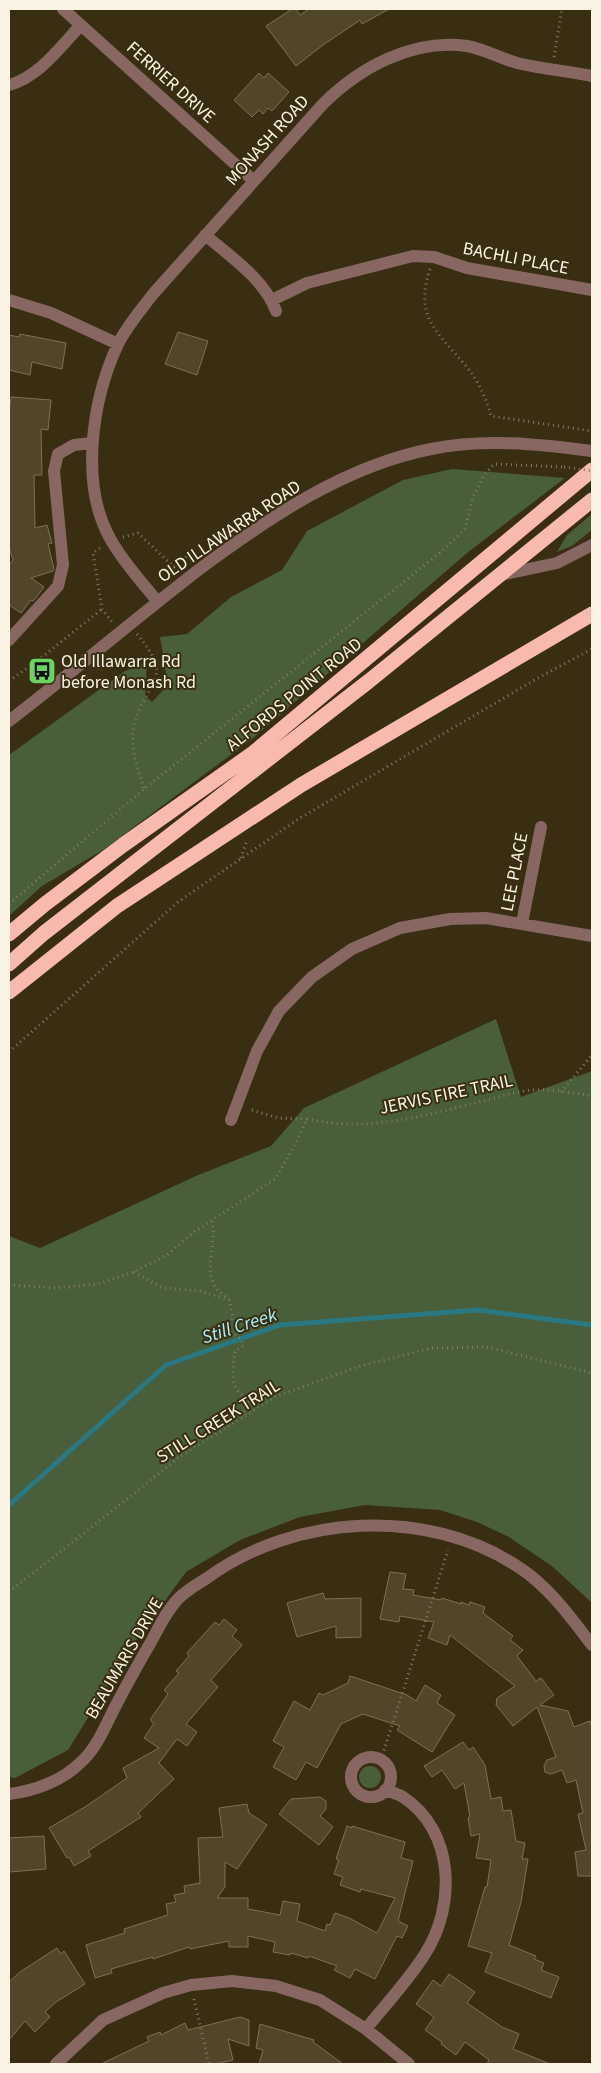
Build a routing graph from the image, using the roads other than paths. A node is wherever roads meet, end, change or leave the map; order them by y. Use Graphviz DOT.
graph roads {
  1 [pos="63,9"];
  2 [pos="81,25"];
  3 [pos="592,76"];
  4 [pos="9,84"];
  5 [pos="254,181"];
  6 [pos="205,235"];
  7 [pos="592,290"];
  8 [pos="9,300"];
  9 [pos="118,344"];
  10 [pos="92,443"];
  11 [pos="589,451"];
  12 [pos="592,470"];
  13 [pos="592,500"];
  14 [pos="592,545"];
  15 [pos="499,575"];
  16 [pos="157,602"];
  17 [pos="592,614"];
  18 [pos="9,640"];
  19 [pos="9,721"];
  20 [pos="541,828"];
  21 [pos="522,923"];
  22 [pos="9,934"];
  23 [pos="592,936"];
  24 [pos="9,964"];
  25 [pos="9,992"];
  26 [pos="231,1120"];
  27 [pos="592,1645"];
  28 [pos="385,1790"];
  29 [pos="9,1794"];
  30 [pos="366,2029"];
  31 [pos="56,2064"];
  32 [pos="409,2064"];
  1 -- 2 [label="street, FERRIER DRIVE"];
  2 -- 4 [label="street"];
  2 -- 5 [label="street, FERRIER DRIVE"];
  3 -- 5 [label="street, MONASH ROAD"];
  5 -- 6 [label="street, MONASH ROAD"];
  6 -- 7 [label="street, BACHLI PLACE"];
  6 -- 9 [label="street, MONASH ROAD"];
  8 -- 9 [label="street"];
  9 -- 10 [label="street, MONASH ROAD"];
  10 -- 16 [label="street, MONASH ROAD"];
  10 -- 18 [label="street"];
  11 -- 16 [label="street, OLD ILLAWARRA ROAD"];
  12 -- 22 [label="highway, ALFORDS POINT ROAD"];
  13 -- 15 [label="highway, ALFORDS POINT ROAD"];
  14 -- 15 [label="street"];
  15 -- 24 [label="highway, ALFORDS POINT ROAD"];
  16 -- 19 [label="street, OLD ILLAWARRA ROAD"];
  17 -- 25 [label="highway"];
  20 -- 21 [label="street, LEE PLACE"];
  21 -- 23 [label="street"];
  21 -- 26 [label="street"];
  27 -- 29 [label="street, BEAUMARIS DRIVE"];
  28 -- 28 [label="street"];
  28 -- 30 [label="street"];
  30 -- 31 [label="street"];
  30 -- 32 [label="street"];
}
